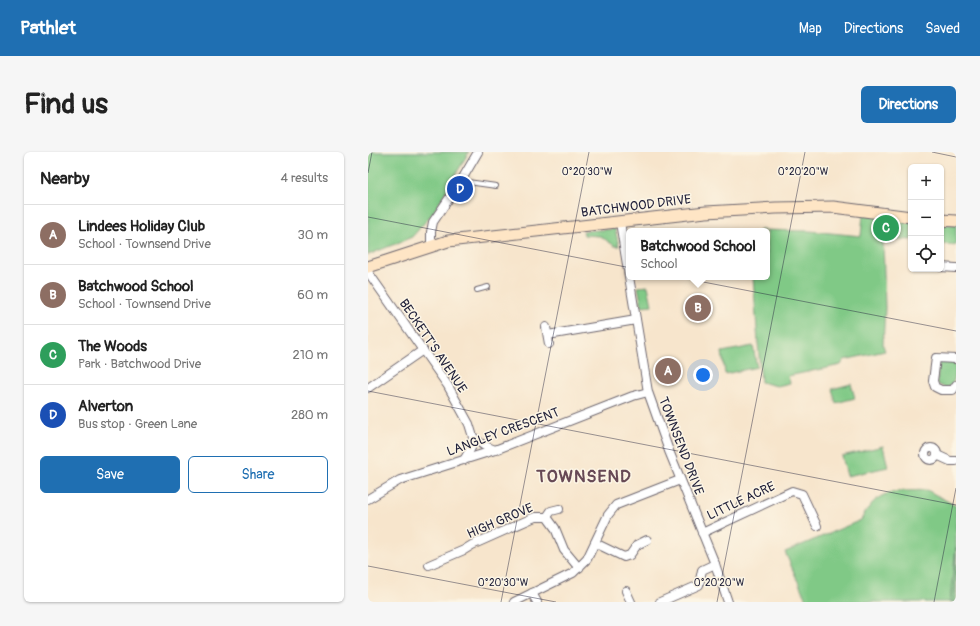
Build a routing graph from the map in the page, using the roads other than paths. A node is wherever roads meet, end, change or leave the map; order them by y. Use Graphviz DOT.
graph roads {
  1 [pos="478,152"];
  2 [pos="461,181"];
  3 [pos="496,186"];
  4 [pos="908,217"];
  5 [pos="944,220"];
  6 [pos="956,221"];
  7 [pos="620,222"];
  8 [pos="431,246"];
  9 [pos="626,259"];
  10 [pos="368,267"];
  11 [pos="944,267"];
  12 [pos="956,268"];
  13 [pos="368,272"];
  14 [pos="629,280"];
  15 [pos="488,287"];
  16 [pos="477,290"];
  17 [pos="636,320"];
  18 [pos="549,344"];
  19 [pos="424,350"];
  20 [pos="956,359"];
  21 [pos="956,385"];
  22 [pos="368,388"];
  23 [pos="648,392"];
  24 [pos="473,437"];
  25 [pos="495,450"];
  26 [pos="937,455"];
  27 [pos="464,460"];
  28 [pos="956,461"];
  29 [pos="680,480"];
  30 [pos="368,499"];
  31 [pos="559,509"];
  32 [pos="547,517"];
  33 [pos="817,526"];
  34 [pos="702,533"];
  35 [pos="647,540"];
  36 [pos="595,543"];
  37 [pos="715,564"];
  38 [pos="429,565"];
  39 [pos="579,568"];
  40 [pos="626,591"];
  41 [pos="532,593"];
  42 [pos="514,602"];
  43 [pos="537,602"];
  44 [pos="631,602"];
  45 [pos="660,602"];
  46 [pos="728,602"];
  1 -- 2 [label="street"];
  2 -- 3 [label="lane"];
  2 -- 8 [label="street"];
  4 -- 7 [label="street, BATCHWOOD DRIVE"];
  5 -- 6 [label="street"];
  7 -- 8 [label="street, BATCHWOOD DRIVE"];
  7 -- 9 [label="street, TOWNSEND DRIVE"];
  8 -- 10 [label="street, BATCHWOOD DRIVE"];
  11 -- 12 [label="street"];
  13 -- 19 [label="street, BECKETT'S AVENUE"];
  14 -- 17 [label="street, TOWNSEND DRIVE"];
  15 -- 16 [label="lane"];
  17 -- 18 [label="street"];
  17 -- 23 [label="street, TOWNSEND DRIVE"];
  19 -- 22 [label="street"];
  19 -- 24 [label="street, BECKETT'S AVENUE"];
  20 -- 21 [label="street"];
  23 -- 25 [label="street, LANGLEY CRESCENT"];
  23 -- 29 [label="street, TOWNSEND DRIVE"];
  24 -- 25 [label="street"];
  24 -- 27 [label="street"];
  25 -- 27 [label="street, LANGLEY CRESCENT"];
  26 -- 28 [label="street"];
  27 -- 30 [label="street, LANGLEY CRESCENT"];
  29 -- 34 [label="street, TOWNSEND DRIVE"];
  29 -- 36 [label="street"];
  31 -- 32 [label="street"];
  32 -- 38 [label="street, HIGH GROVE"];
  32 -- 39 [label="street, HIGH GROVE"];
  33 -- 34 [label="street, LITTLE ACRE"];
  34 -- 37 [label="street, TOWNSEND DRIVE"];
  35 -- 36 [label="street"];
  36 -- 39 [label="street"];
  37 -- 45 [label="street"];
  37 -- 46 [label="street, TOWNSEND DRIVE"];
  39 -- 41 [label="street"];
  40 -- 44 [label="street"];
  41 -- 42 [label="street"];
  41 -- 43 [label="street"];
}
